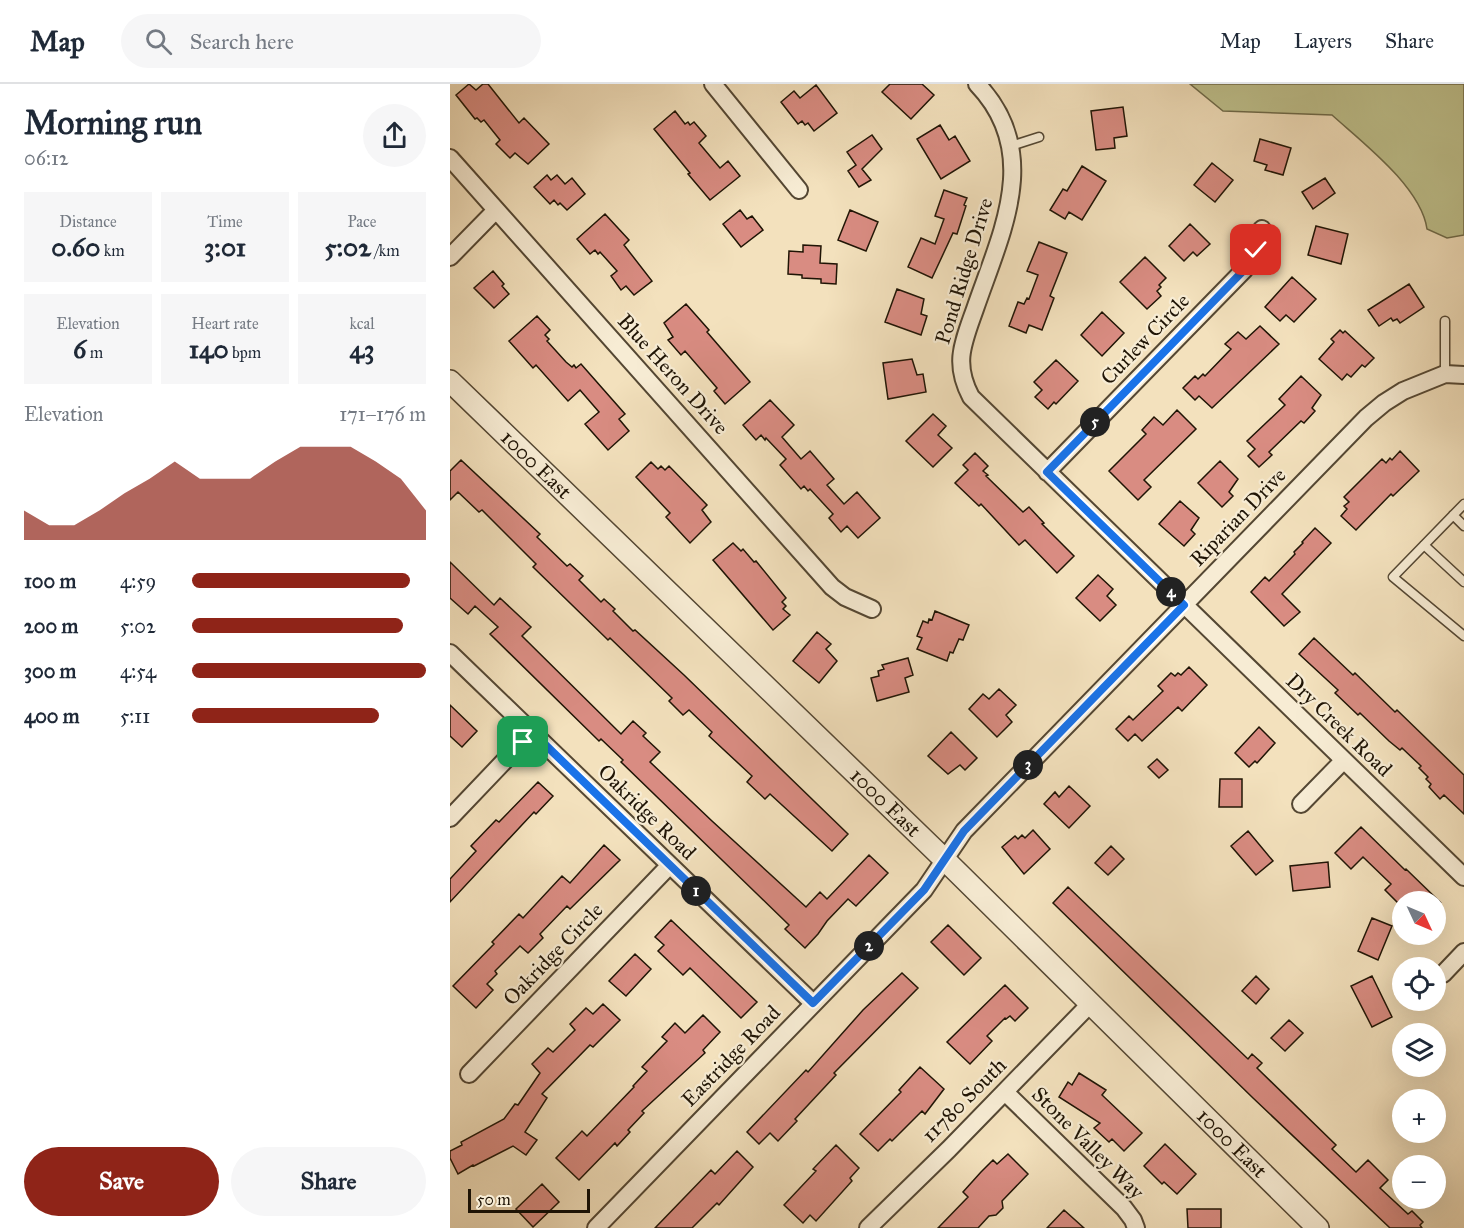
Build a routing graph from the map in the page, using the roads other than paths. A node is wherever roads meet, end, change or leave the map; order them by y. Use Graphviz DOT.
graph roads {
  1 [pos="713,84"];
  2 [pos="977,84"];
  3 [pos="1039,137"];
  4 [pos="1011,146"];
  5 [pos="450,158"];
  6 [pos="799,190"];
  7 [pos="496,210"];
  8 [pos="1262,229"];
  9 [pos="450,257"];
  10 [pos="1444,321"];
  11 [pos="1445,374"];
  12 [pos="1464,375"];
  13 [pos="450,381"];
  14 [pos="1047,472"];
  15 [pos="1464,504"];
  16 [pos="1453,515"];
  17 [pos="1464,526"];
  18 [pos="1424,545"];
  19 [pos="1464,582"];
  20 [pos="1184,605"];
  21 [pos="872,609"];
  22 [pos="1464,636"];
  23 [pos="450,653"];
  24 [pos="532,732"];
  25 [pos="1343,761"];
  26 [pos="1301,804"];
  27 [pos="450,818"];
  28 [pos="944,859"];
  29 [pos="670,866"];
  30 [pos="1464,877"];
  31 [pos="1464,952"];
  32 [pos="1446,971"];
  33 [pos="813,1003"];
  34 [pos="1091,1003"];
  35 [pos="469,1074"];
  36 [pos="1005,1092"];
  37 [pos="596,1228"];
  38 [pos="868,1228"];
  39 [pos="1136,1228"];
  40 [pos="1318,1228"];
  1 -- 6 [label="street"];
  2 -- 4 [label="street, Pond Ridge Drive"];
  3 -- 4 [label="lane"];
  4 -- 14 [label="street, Pond Ridge Drive"];
  5 -- 7 [label="street, Blue Heron Drive"];
  7 -- 9 [label="street"];
  7 -- 21 [label="street, Blue Heron Drive"];
  8 -- 14 [label="street, Curlew Circle"];
  10 -- 11 [label="lane"];
  11 -- 12 [label="street, Riparian Drive"];
  11 -- 20 [label="street, Riparian Drive"];
  13 -- 28 [label="street, 1000 East"];
  14 -- 20 [label="street, Pond Ridge Drive"];
  15 -- 16 [label="lane"];
  16 -- 17 [label="lane"];
  16 -- 18 [label="lane"];
  18 -- 19 [label="lane"];
  18 -- 22 [label="lane"];
  20 -- 25 [label="street, Dry Creek Road"];
  20 -- 28 [label="street, Riparian Drive"];
  23 -- 24 [label="street, Oakridge Road"];
  24 -- 27 [label="street"];
  24 -- 29 [label="street, Oakridge Road"];
  25 -- 26 [label="street"];
  25 -- 30 [label="street, Dry Creek Road"];
  28 -- 33 [label="street, Eastridge Road"];
  28 -- 34 [label="street, 1000 East"];
  29 -- 33 [label="street, Oakridge Road"];
  29 -- 35 [label="street, Oakridge Circle"];
  31 -- 32 [label="street"];
  33 -- 37 [label="street, Eastridge Road"];
  34 -- 36 [label="street, 11780 South"];
  34 -- 40 [label="street, 1000 East"];
  36 -- 38 [label="street, 11780 South"];
  36 -- 39 [label="street, Stone Valley Way"];
}
